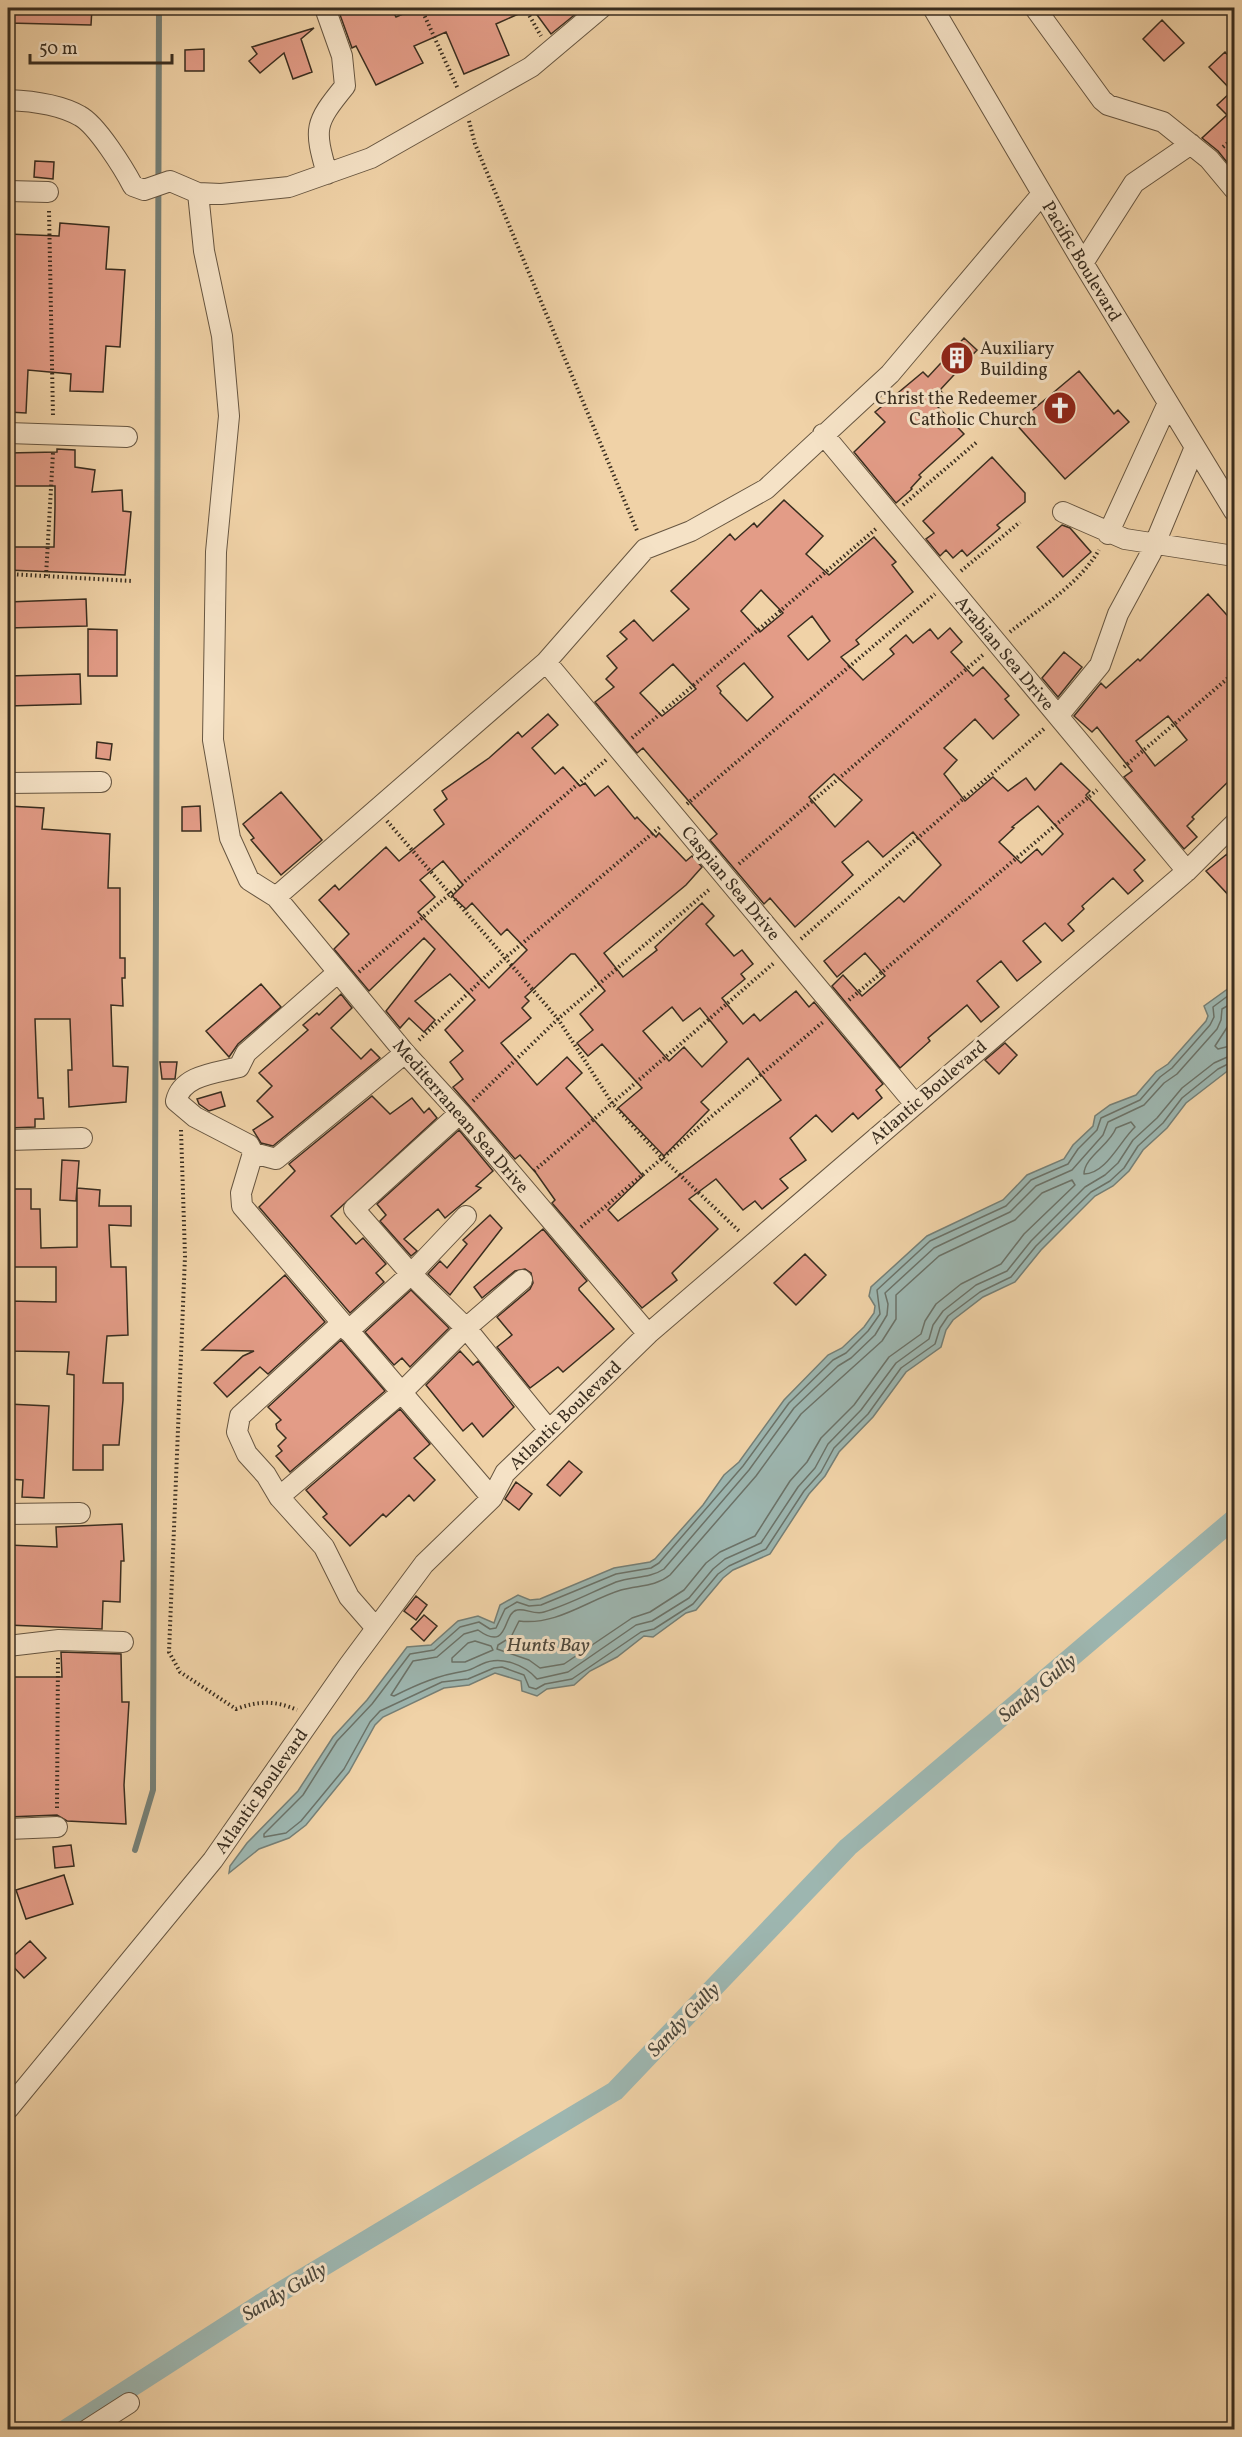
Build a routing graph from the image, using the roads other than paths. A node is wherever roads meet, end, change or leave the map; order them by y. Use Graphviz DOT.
graph roads {
  1 [pos="325,8"];
  2 [pos="601,8"];
  3 [pos="933,8"];
  4 [pos="1035,8"];
  5 [pos="8,100"];
  6 [pos="1191,144"];
  7 [pos="327,174"];
  8 [pos="1234,189"];
  9 [pos="8,191"];
  10 [pos="48,192"];
  11 [pos="198,193"];
  12 [pos="1042,195"];
  13 [pos="1083,263"];
  14 [pos="1168,403"];
  15 [pos="8,433"];
  16 [pos="823,434"];
  17 [pos="127,437"];
  18 [pos="1195,447"];
  19 [pos="1234,511"];
  20 [pos="1063,512"];
  21 [pos="1108,534"];
  22 [pos="1154,545"];
  23 [pos="1234,556"];
  24 [pos="546,662"];
  25 [pos="1058,716"];
  26 [pos="8,783"];
  27 [pos="100,783"];
  28 [pos="1234,824"];
  29 [pos="1187,871"];
  30 [pos="276,897"];
  31 [pos="342,977"];
  32 [pos="405,1053"];
  33 [pos="915,1104"];
  34 [pos="460,1113"];
  35 [pos="82,1138"];
  36 [pos="8,1140"];
  37 [pos="254,1153"];
  38 [pos="466,1216"];
  39 [pos="411,1274"];
  40 [pos="522,1280"];
  41 [pos="345,1327"];
  42 [pos="466,1328"];
  43 [pos="648,1334"];
  44 [pos="401,1393"];
  45 [pos="549,1430"];
  46 [pos="279,1497"];
  47 [pos="492,1498"];
  48 [pos="80,1513"];
  49 [pos="8,1514"];
  50 [pos="376,1628"];
  51 [pos="123,1642"];
  52 [pos="8,1646"];
  53 [pos="57,1827"];
  54 [pos="8,1829"];
  55 [pos="8,2109"];
  56 [pos="129,2403"];
  57 [pos="87,2430"];
  1 -- 7 [label="street"];
  2 -- 7 [label="street"];
  3 -- 12 [label="street, Pacific Boulevard"];
  4 -- 6 [label="street"];
  5 -- 11 [label="street"];
  6 -- 8 [label="street"];
  6 -- 13 [label="street"];
  7 -- 11 [label="street"];
  9 -- 10 [label="street"];
  11 -- 30 [label="street, Mediterranean Sea Drive"];
  12 -- 13 [label="street, Pacific Boulevard"];
  12 -- 16 [label="street"];
  13 -- 14 [label="street, Pacific Boulevard"];
  14 -- 18 [label="street, Pacific Boulevard"];
  14 -- 21 [label="street"];
  15 -- 17 [label="street"];
  16 -- 24 [label="street"];
  16 -- 25 [label="street, Arabian Sea Drive"];
  18 -- 19 [label="street, Pacific Boulevard"];
  18 -- 22 [label="street"];
  20 -- 21 [label="street"];
  21 -- 22 [label="street"];
  22 -- 23 [label="street"];
  22 -- 25 [label="street"];
  24 -- 30 [label="street"];
  24 -- 33 [label="street, Caspian Sea Drive"];
  25 -- 29 [label="street, Arabian Sea Drive"];
  26 -- 27 [label="street"];
  28 -- 29 [label="street, Atlantic Boulevard"];
  29 -- 33 [label="street, Atlantic Boulevard"];
  30 -- 31 [label="street, Mediterranean Sea Drive"];
  31 -- 32 [label="street, Mediterranean Sea Drive"];
  31 -- 37 [label="street"];
  32 -- 34 [label="street, Mediterranean Sea Drive"];
  32 -- 37 [label="street"];
  33 -- 43 [label="street, Atlantic Boulevard"];
  34 -- 39 [label="street"];
  34 -- 43 [label="street, Mediterranean Sea Drive"];
  35 -- 36 [label="street"];
  37 -- 41 [label="street"];
  38 -- 39 [label="street"];
  39 -- 41 [label="street"];
  39 -- 42 [label="street"];
  40 -- 42 [label="street"];
  41 -- 44 [label="street"];
  41 -- 46 [label="street"];
  42 -- 44 [label="street"];
  42 -- 45 [label="street"];
  43 -- 45 [label="street, Atlantic Boulevard"];
  44 -- 46 [label="street"];
  44 -- 47 [label="street"];
  45 -- 47 [label="street, Atlantic Boulevard"];
  46 -- 50 [label="street"];
  47 -- 50 [label="street, Atlantic Boulevard"];
  48 -- 49 [label="street"];
  50 -- 55 [label="street, Atlantic Boulevard"];
  51 -- 52 [label="street"];
  53 -- 54 [label="street"];
  56 -- 57 [label="street"];
}
